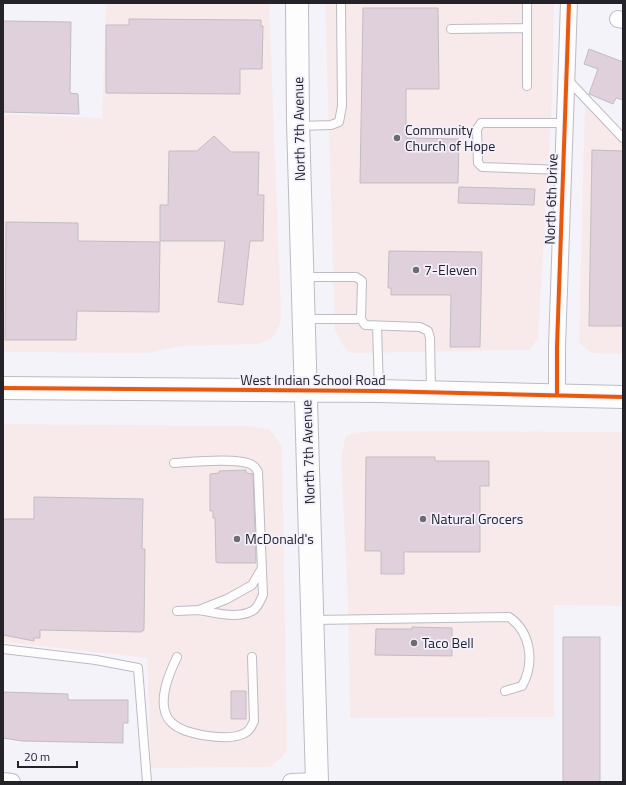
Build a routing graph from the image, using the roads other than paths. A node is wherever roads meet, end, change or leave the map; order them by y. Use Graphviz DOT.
graph roads {
  1 [pos="297,3"];
  2 [pos="341,3"];
  3 [pos="527,3"];
  4 [pos="569,3"];
  5 [pos="527,28"];
  6 [pos="450,29"];
  7 [pos="567,79"];
  8 [pos="527,86"];
  9 [pos="565,123"];
  10 [pos="299,126"];
  11 [pos="623,138"];
  12 [pos="563,170"];
  13 [pos="303,277"];
  14 [pos="305,319"];
  15 [pos="361,319"];
  16 [pos="377,326"];
  17 [pos="3,388"];
  18 [pos="306,391"];
  19 [pos="379,391"];
  20 [pos="431,392"];
  21 [pos="556,395"];
  22 [pos="623,397"];
  23 [pos="174,463"];
  24 [pos="262,568"];
  25 [pos="199,610"];
  26 [pos="177,611"];
  27 [pos="313,620"];
  28 [pos="3,649"];
  29 [pos="177,657"];
  30 [pos="252,657"];
  31 [pos="505,691"];
  32 [pos="3,781"];
  33 [pos="12,782"];
  34 [pos="147,782"];
  35 [pos="291,782"];
  36 [pos="317,782"];
  1 -- 10 [label="main road, North 7th Avenue"];
  2 -- 10 [label="lane"];
  3 -- 5 [label="lane"];
  4 -- 7 [label="street, North 6th Drive"];
  5 -- 6 [label="lane"];
  5 -- 8 [label="lane"];
  7 -- 9 [label="street, North 6th Drive"];
  7 -- 11 [label="lane"];
  9 -- 12 [label="street, North 6th Drive"];
  9 -- 12 [label="lane"];
  10 -- 13 [label="main road, North 7th Avenue"];
  12 -- 21 [label="street, North 6th Drive"];
  13 -- 14 [label="main road, North 7th Avenue"];
  13 -- 15 [label="lane"];
  14 -- 15 [label="lane"];
  14 -- 18 [label="main road, North 7th Avenue"];
  15 -- 16 [label="lane"];
  16 -- 19 [label="lane"];
  16 -- 20 [label="lane"];
  17 -- 18 [label="main road, West Indian School Road"];
  18 -- 19 [label="main road, West Indian School Road"];
  18 -- 27 [label="main road, North 7th Avenue"];
  19 -- 20 [label="main road, West Indian School Road"];
  20 -- 21 [label="main road, West Indian School Road"];
  21 -- 22 [label="main road, West Indian School Road"];
  23 -- 24 [label="lane"];
  24 -- 25 [label="lane"];
  24 -- 25 [label="lane"];
  25 -- 26 [label="lane"];
  27 -- 31 [label="lane"];
  27 -- 36 [label="main road, North 7th Avenue"];
  28 -- 34 [label="lane"];
  29 -- 30 [label="lane"];
  32 -- 33 [label="street"];
  35 -- 36 [label="street"];
}
